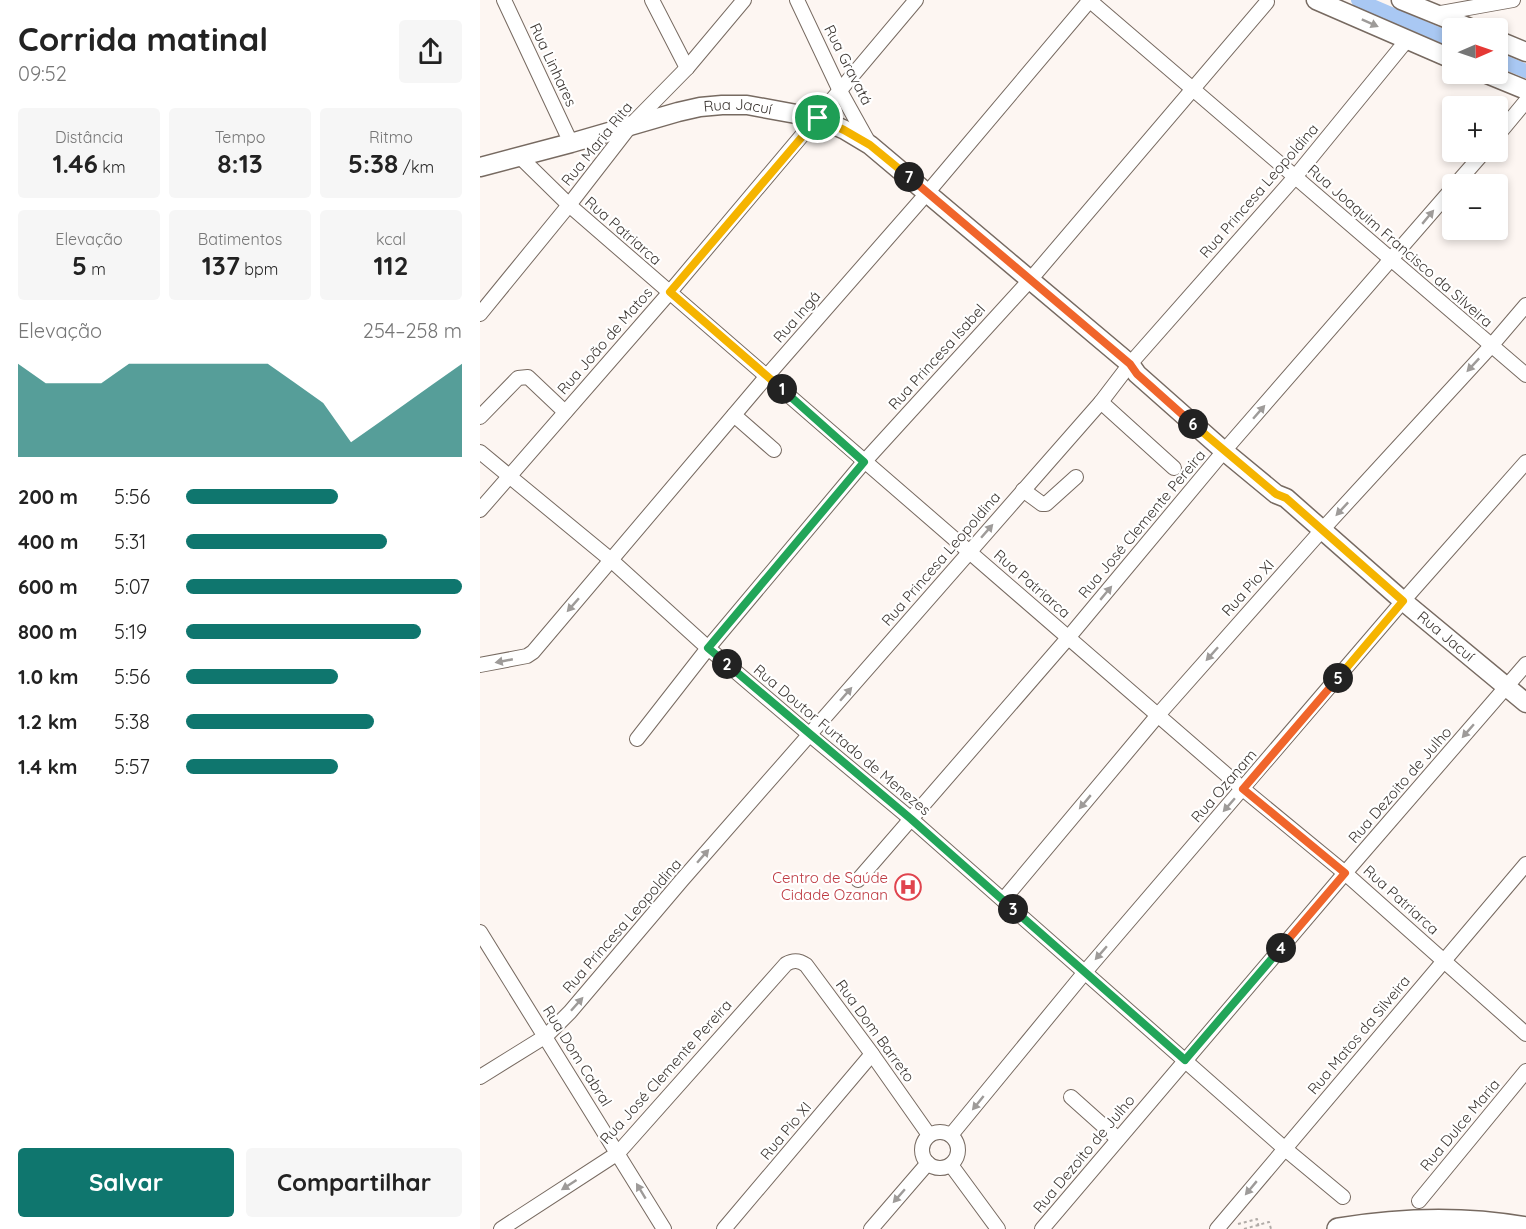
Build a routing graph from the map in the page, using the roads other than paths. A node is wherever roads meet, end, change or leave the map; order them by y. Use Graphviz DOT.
graph roads {
  1 [pos="504,0"];
  2 [pos="652,0"];
  3 [pos="744,0"];
  4 [pos="797,0"];
  5 [pos="916,0"];
  6 [pos="1090,0"];
  7 [pos="1316,0"];
  8 [pos="1401,0"];
  9 [pos="1513,0"];
  10 [pos="1267,2"];
  11 [pos="1435,14"];
  12 [pos="1445,18"];
  13 [pos="1407,40"];
  14 [pos="1508,45"];
  15 [pos="1526,52"];
  16 [pos="1442,55"];
  17 [pos="687,68"];
  18 [pos="1508,83"];
  19 [pos="1192,89"];
  20 [pos="1526,90"];
  21 [pos="840,91"];
  22 [pos="1526,102"];
  23 [pos="818,118"];
  24 [pos="1508,123"];
  25 [pos="631,125"];
  26 [pos="571,143"];
  27 [pos="870,145"];
  28 [pos="519,156"];
  29 [pos="1475,162"];
  30 [pos="480,167"];
  31 [pos="1465,174"];
  32 [pos="1295,177"];
  33 [pos="928,192"];
  34 [pos="1442,201"];
  35 [pos="568,205"];
  36 [pos="1392,260"];
  37 [pos="1030,280"];
  38 [pos="670,292"];
  39 [pos="1526,305"];
  40 [pos="480,314"];
  41 [pos="1491,346"];
  42 [pos="1130,364"];
  43 [pos="1526,375"];
  44 [pos="767,376"];
  45 [pos="1101,402"];
  46 [pos="566,412"];
  47 [pos="734,415"];
  48 [pos="480,417"];
  49 [pos="1229,446"];
  50 [pos="774,450"];
  51 [pos="480,452"];
  52 [pos="864,462"];
  53 [pos="1526,462"];
  54 [pos="1173,468"];
  55 [pos="510,477"];
  56 [pos="1076,477"];
  57 [pos="1023,490"];
  58 [pos="480,510"];
  59 [pos="1322,530"];
  60 [pos="969,551"];
  61 [pos="611,560"];
  62 [pos="1403,601"];
  63 [pos="1068,638"];
  64 [pos="708,648"];
  65 [pos="1526,664"];
  66 [pos="480,665"];
  67 [pos="1506,687"];
  68 [pos="1526,703"];
  69 [pos="1158,715"];
  70 [pos="810,735"];
  71 [pos="637,740"];
  72 [pos="1243,789"];
  73 [pos="911,819"];
  74 [pos="1526,864"];
  75 [pos="1345,873"];
  76 [pos="858,880"];
  77 [pos="1003,900"];
  78 [pos="480,932"];
  79 [pos="1444,961"];
  80 [pos="786,964"];
  81 [pos="1085,972"];
  82 [pos="1526,1034"];
  83 [pos="546,1036"];
  84 [pos="872,1054"];
  85 [pos="1185,1060"];
  86 [pos="1526,1071"];
  87 [pos="480,1077"];
  88 [pos="1071,1097"];
  89 [pos="929,1135"];
  90 [pos="951,1135"];
  91 [pos="1118,1140"];
  92 [pos="1284,1148"];
  93 [pos="618,1153"];
  94 [pos="928,1163"];
  95 [pos="951,1165"];
  96 [pos="1343,1197"];
  97 [pos="1419,1201"];
  98 [pos="1526,1228"];
  99 [pos="501,1229"];
  100 [pos="664,1229"];
  101 [pos="724,1229"];
  102 [pos="871,1229"];
  103 [pos="998,1229"];
  104 [pos="1042,1229"];
  105 [pos="1217,1229"];
  106 [pos="1338,1229"];
  1 -- 26 [label="street, Rua Linhares"];
  2 -- 17 [label="street"];
  3 -- 17 [label="street, Rua Maria Rita"];
  4 -- 21 [label="street, Rua Gravatá"];
  5 -- 21 [label="street, Rua João de Matos"];
  6 -- 19 [label="street, Rua Joaquim Francisco da Silveira"];
  6 -- 33 [label="street, Rua Ingá"];
  7 -- 13 [label="main road, one-way"];
  8 -- 11 [label="main road"];
  9 -- 11 [label="street"];
  10 -- 19 [label="street, Rua Princesa Isabel"];
  11 -- 12 [label="main road"];
  13 -- 16 [label="main road"];
  13 -- 32 [label="street, Rua Princesa Leopoldina"];
  14 -- 15 [label="main road"];
  17 -- 25 [label="street, Rua Maria Rita"];
  18 -- 20 [label="main road"];
  19 -- 32 [label="street, Rua Joaquim Francisco da Silveira"];
  19 -- 37 [label="street, Rua Princesa Isabel"];
  21 -- 23 [label="street, Rua João de Matos"];
  21 -- 27 [label="street, Rua Gravatá"];
  22 -- 24 [label="street"];
  23 -- 25 [label="main road, Rua Jacuí"];
  23 -- 27 [label="main road, Rua Jacuí"];
  23 -- 38 [label="street, Rua João de Matos"];
  25 -- 26 [label="main road, Rua Jacuí"];
  25 -- 35 [label="street, Rua Maria Rita"];
  26 -- 28 [label="main road, Rua Jacuí"];
  27 -- 33 [label="main road, Rua Jacuí"];
  28 -- 30 [label="main road, Rua Jacuí"];
  28 -- 35 [label="street, Rua Patriarca"];
  29 -- 31 [label="street"];
  32 -- 36 [label="street, Rua Joaquim Francisco da Silveira"];
  32 -- 42 [label="street, Rua Princesa Leopoldina"];
  33 -- 37 [label="main road, Rua Jacuí"];
  33 -- 44 [label="street, Rua Ingá"];
  36 -- 34 [label="street, Rua José Clemente Pereira, one-way"];
  35 -- 38 [label="street, Rua Patriarca"];
  35 -- 40 [label="street, Rua Maria Rita"];
  36 -- 41 [label="street, Rua Joaquim Francisco da Silveira"];
  49 -- 36 [label="street, Rua José Clemente Pereira, one-way"];
  37 -- 42 [label="main road, Rua Jacuí"];
  37 -- 52 [label="street, Rua Princesa Isabel"];
  38 -- 44 [label="street, Rua Patriarca"];
  38 -- 46 [label="street, Rua João de Matos"];
  39 -- 41 [label="street, Rua Pio XI"];
  41 -- 43 [label="street, Rua Joaquim Francisco da Silveira"];
  41 -- 59 [label="street, Rua Pio XI, one-way"];
  42 -- 45 [label="street, Rua Princesa Leopoldina"];
  42 -- 49 [label="main road, Rua Jacuí"];
  44 -- 47 [label="street, Rua Ingá"];
  44 -- 52 [label="street, Rua Patriarca"];
  45 -- 54 [label="street"];
  45 -- 57 [label="street, Rua Princesa Leopoldina"];
  46 -- 48 [label="street"];
  46 -- 55 [label="street, Rua João de Matos"];
  47 -- 50 [label="street"];
  47 -- 61 [label="street, Rua Ingá"];
  49 -- 59 [label="main road, Rua Jacuí"];
  63 -- 49 [label="street, Rua José Clemente Pereira, one-way"];
  51 -- 55 [label="street, Rua Doutor Furtado de Menezes"];
  52 -- 60 [label="street, Rua Patriarca"];
  52 -- 64 [label="street, Rua Princesa Isabel"];
  53 -- 62 [label="street, Rua Ozanam"];
  55 -- 58 [label="street, Rua João de Matos"];
  55 -- 61 [label="street, Rua Doutor Furtado de Menezes"];
  56 -- 57 [label="street"];
  60 -- 57 [label="street, Rua Princesa Leopoldina, one-way"];
  59 -- 62 [label="main road, Rua Jacuí"];
  59 -- 69 [label="street, Rua Pio XI, one-way"];
  60 -- 63 [label="street, Rua Patriarca"];
  70 -- 60 [label="street, Rua Princesa Leopoldina, one-way"];
  61 -- 64 [label="street, Rua Doutor Furtado de Menezes"];
  61 -- 66 [label="street, Rua Ingá, one-way"];
  62 -- 67 [label="main road, Rua Jacuí"];
  62 -- 72 [label="street, Rua Ozanam"];
  63 -- 69 [label="street, Rua Patriarca"];
  63 -- 73 [label="street, Rua José Clemente Pereira"];
  64 -- 70 [label="street, Rua Doutor Furtado de Menezes"];
  64 -- 71 [label="street, Rua Princesa Isabel"];
  65 -- 67 [label="street, Rua Dezoito de Julho"];
  67 -- 68 [label="main road, Rua Jacuí"];
  67 -- 75 [label="street, Rua Dezoito de Julho, one-way"];
  69 -- 72 [label="street, Rua Patriarca"];
  69 -- 77 [label="street, Rua Pio XI, one-way"];
  70 -- 73 [label="street, Rua Doutor Furtado de Menezes"];
  83 -- 70 [label="street, Rua Princesa Leopoldina, one-way"];
  72 -- 75 [label="street, Rua Patriarca"];
  72 -- 81 [label="street, Rua Ozanam, one-way"];
  73 -- 76 [label="street, Rua José Clemente Pereira"];
  73 -- 77 [label="street, Rua Doutor Furtado de Menezes"];
  74 -- 79 [label="street, Rua Matos da Silveira"];
  75 -- 79 [label="street, Rua Patriarca"];
  75 -- 85 [label="street, Rua Dezoito de Julho"];
  77 -- 81 [label="street, Rua Doutor Furtado de Menezes"];
  78 -- 83 [label="street, Rua Dom Cabral"];
  79 -- 82 [label="street, Rua Patriarca"];
  79 -- 92 [label="street, Rua Matos da Silveira"];
  80 -- 84 [label="street, Rua Dom Barreto"];
  80 -- 93 [label="street, Rua José Clemente Pereira"];
  81 -- 85 [label="street, Rua Doutor Furtado de Menezes"];
  81 -- 90 [label="street, Rua Ozanam, one-way"];
  83 -- 87 [label="street, Rua Princesa Leopoldina"];
  83 -- 93 [label="street, Rua Dom Cabral"];
  84 -- 89 [label="street, Rua Dom Barreto"];
  84 -- 101 [label="street, Rua Pio XI"];
  85 -- 91 [label="street, Rua Dezoito de Julho"];
  85 -- 92 [label="street, Rua Doutor Furtado de Menezes"];
  86 -- 97 [label="street, Rua Dulce Maria"];
  88 -- 91 [label="street"];
  89 -- 90 [label="street"];
  89 -- 94 [label="street"];
  90 -- 95 [label="street"];
  91 -- 104 [label="street, Rua Dezoito de Julho"];
  92 -- 96 [label="street, Rua Doutor Furtado de Menezes"];
  92 -- 105 [label="street, Rua Matos da Silveira, one-way"];
  93 -- 99 [label="street, Rua José Clemente Pereira, one-way"];
  100 -- 93 [label="street, Rua Dom Cabral, one-way"];
  94 -- 95 [label="street"];
  94 -- 102 [label="street, one-way"];
  95 -- 103 [label="street"];
  98 -- 106 [label="highway"];
}
